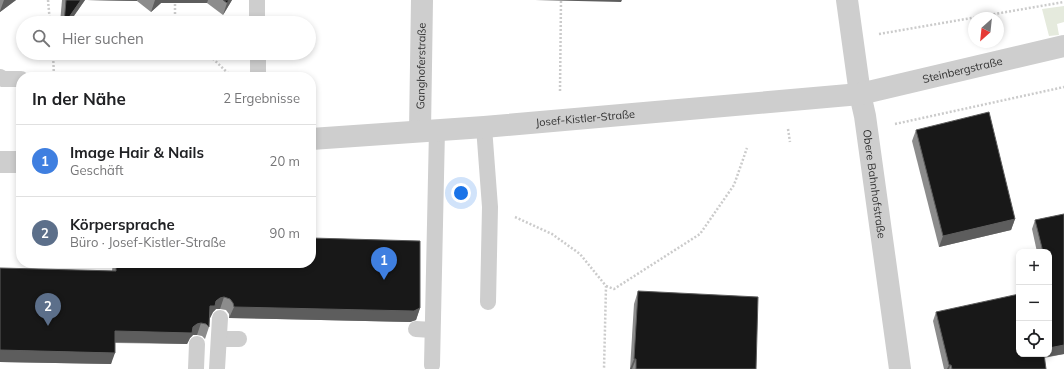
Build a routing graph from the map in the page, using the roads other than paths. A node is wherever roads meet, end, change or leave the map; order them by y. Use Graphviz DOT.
graph roads {
  1 [pos="257,0"];
  2 [pos="422,0"];
  3 [pos="847,0"];
  4 [pos="257,16"];
  5 [pos="1064,46"];
  6 [pos="258,60"];
  7 [pos="258,72"];
  8 [pos="0,77"];
  9 [pos="16,79"];
  10 [pos="860,94"];
  11 [pos="484,127"];
  12 [pos="428,130"];
  13 [pos="316,140"];
  14 [pos="0,162"];
  15 [pos="16,162"];
  16 [pos="488,302"];
  17 [pos="220,318"];
  18 [pos="416,329"];
  19 [pos="432,330"];
  20 [pos="219,339"];
  21 [pos="238,339"];
  22 [pos="197,344"];
  23 [pos="432,365"];
  24 [pos="196,369"];
  25 [pos="218,369"];
  26 [pos="900,369"];
  1 -- 4 [label="lane"];
  2 -- 12 [label="street, Ganghoferstraße"];
  3 -- 10 [label="street, Obere Bahnhofstraße"];
  5 -- 10 [label="street, Steinbergstraße"];
  6 -- 7 [label="lane"];
  8 -- 9 [label="lane"];
  10 -- 11 [label="street, Josef-Kistler-Straße"];
  10 -- 26 [label="street, Obere Bahnhofstraße"];
  11 -- 12 [label="street, Josef-Kistler-Straße"];
  11 -- 16 [label="lane"];
  12 -- 13 [label="street, Josef-Kistler-Straße"];
  12 -- 19 [label="lane"];
  14 -- 15 [label="street"];
  17 -- 20 [label="lane"];
  18 -- 19 [label="lane"];
  19 -- 23 [label="lane"];
  20 -- 21 [label="lane"];
  20 -- 25 [label="lane"];
  22 -- 24 [label="lane"];
}
